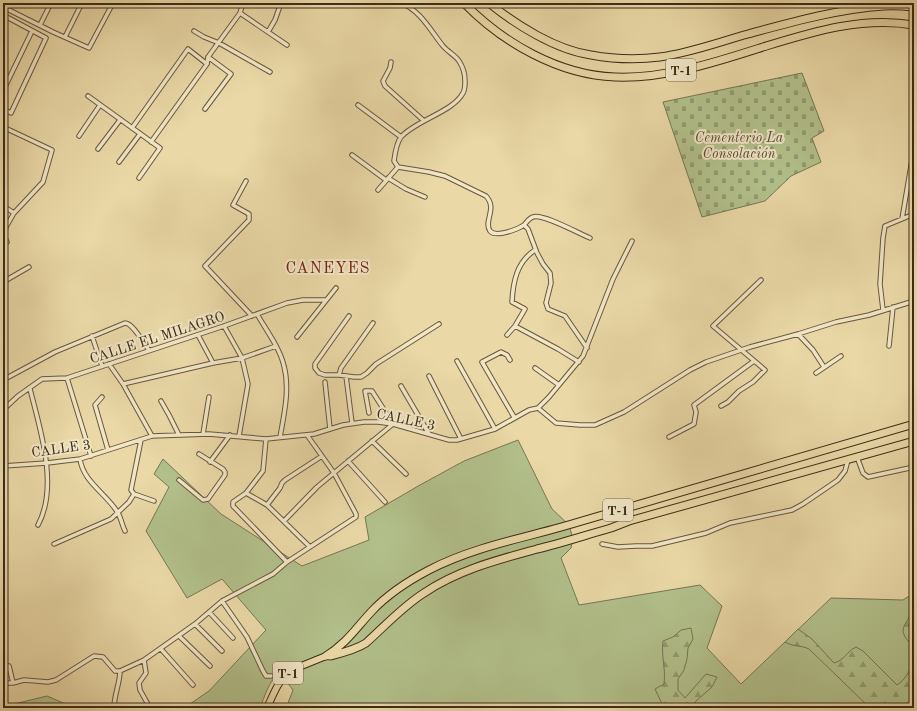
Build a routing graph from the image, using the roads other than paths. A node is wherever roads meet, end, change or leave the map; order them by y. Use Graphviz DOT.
graph roads {
  1 [pos="50,3"];
  2 [pos="82,3"];
  3 [pos="113,3"];
  4 [pos="243,3"];
  5 [pos="281,3"];
  6 [pos="401,3"];
  7 [pos="464,3"];
  8 [pos="489,3"];
  9 [pos="3,7"];
  10 [pos="914,7"];
  11 [pos="240,13"];
  12 [pos="3,15"];
  13 [pos="40,25"];
  14 [pos="914,25"];
  15 [pos="32,31"];
  16 [pos="194,31"];
  17 [pos="268,32"];
  18 [pos="65,37"];
  19 [pos="219,42"];
  20 [pos="287,45"];
  21 [pos="208,57"];
  22 [pos="391,62"];
  23 [pos="207,64"];
  24 [pos="270,72"];
  25 [pos="3,91"];
  26 [pos="88,96"];
  27 [pos="100,105"];
  28 [pos="358,105"];
  29 [pos="3,109"];
  30 [pos="205,109"];
  31 [pos="120,120"];
  32 [pos="423,120"];
  33 [pos="3,127"];
  34 [pos="132,128"];
  35 [pos="140,134"];
  36 [pos="79,136"];
  37 [pos="401,137"];
  38 [pos="151,142"];
  39 [pos="914,148"];
  40 [pos="98,149"];
  41 [pos="352,155"];
  42 [pos="119,162"];
  43 [pos="398,167"];
  44 [pos="139,178"];
  45 [pos="387,179"];
  46 [pos="246,181"];
  47 [pos="378,190"];
  48 [pos="425,197"];
  49 [pos="3,206"];
  50 [pos="14,213"];
  51 [pos="914,214"];
  52 [pos="902,219"];
  53 [pos="524,225"];
  54 [pos="590,238"];
  55 [pos="632,241"];
  56 [pos="3,244"];
  57 [pos="536,250"];
  58 [pos="29,267"];
  59 [pos="761,280"];
  60 [pos="3,282"];
  61 [pos="336,288"];
  62 [pos="326,300"];
  63 [pos="914,301"];
  64 [pos="893,307"];
  65 [pos="883,310"];
  66 [pos="257,314"];
  67 [pos="252,316"];
  68 [pos="349,316"];
  69 [pos="373,323"];
  70 [pos="439,324"];
  71 [pos="224,326"];
  72 [pos="515,326"];
  73 [pos="798,334"];
  74 [pos="198,335"];
  75 [pos="507,335"];
  76 [pos="92,336"];
  77 [pos="297,336"];
  78 [pos="276,346"];
  79 [pos="888,346"];
  80 [pos="587,348"];
  81 [pos="149,350"];
  82 [pos="742,350"];
  83 [pos="841,356"];
  84 [pos="242,358"];
  85 [pos="510,360"];
  86 [pos="457,361"];
  87 [pos="754,361"];
  88 [pos="579,362"];
  89 [pos="213,363"];
  90 [pos="108,364"];
  91 [pos="102,366"];
  92 [pos="824,367"];
  93 [pos="535,368"];
  94 [pos="816,373"];
  95 [pos="339,375"];
  96 [pos="346,376"];
  97 [pos="429,376"];
  98 [pos="67,378"];
  99 [pos="3,380"];
  100 [pos="325,382"];
  101 [pos="123,384"];
  102 [pos="559,385"];
  103 [pos="401,386"];
  104 [pos="30,389"];
  105 [pos="102,397"];
  106 [pos="209,397"];
  107 [pos="161,401"];
  108 [pos="721,406"];
  109 [pos="538,408"];
  110 [pos="3,410"];
  111 [pos="369,413"];
  112 [pos="514,417"];
  113 [pos="352,423"];
  114 [pos="393,424"];
  115 [pos="914,424"];
  116 [pos="330,429"];
  117 [pos="494,429"];
  118 [pos="203,434"];
  119 [pos="429,434"];
  120 [pos="179,435"];
  121 [pos="230,435"];
  122 [pos="307,435"];
  123 [pos="152,436"];
  124 [pos="239,436"];
  125 [pos="280,437"];
  126 [pos="669,437"];
  127 [pos="266,439"];
  128 [pos="461,439"];
  129 [pos="141,440"];
  130 [pos="372,441"];
  131 [pos="914,441"];
  132 [pos="108,450"];
  133 [pos="199,454"];
  134 [pos="91,456"];
  135 [pos="322,456"];
  136 [pos="857,457"];
  137 [pos="80,459"];
  138 [pos="848,460"];
  139 [pos="348,461"];
  140 [pos="210,462"];
  141 [pos="47,463"];
  142 [pos="3,466"];
  143 [pos="914,467"];
  144 [pos="334,473"];
  145 [pos="406,474"];
  146 [pos="179,480"];
  147 [pos="246,493"];
  148 [pos="134,494"];
  149 [pos="154,501"];
  150 [pos="384,502"];
  151 [pos="267,505"];
  152 [pos="118,514"];
  153 [pos="284,521"];
  154 [pos="38,525"];
  155 [pos="125,531"];
  156 [pos="54,544"];
  157 [pos="602,544"];
  158 [pos="310,547"];
  159 [pos="287,562"];
  160 [pos="222,601"];
  161 [pos="209,612"];
  162 [pos="195,624"];
  163 [pos="179,636"];
  164 [pos="233,638"];
  165 [pos="161,649"];
  166 [pos="222,651"];
  167 [pos="326,656"];
  168 [pos="144,660"];
  169 [pos="9,666"];
  170 [pos="210,666"];
  171 [pos="120,670"];
  172 [pos="271,676"];
  173 [pos="3,681"];
  174 [pos="13,683"];
  175 [pos="193,685"];
  176 [pos="114,708"];
  177 [pos="150,708"];
  178 [pos="267,708"];
  1 -- 13 [label="street"];
  2 -- 18 [label="street"];
  3 -- 18 [label="street"];
  4 -- 11 [label="street"];
  5 -- 17 [label="street"];
  6 -- 32 [label="street"];
  7 -- 14 [label="highway, T-1"];
  8 -- 10 [label="highway, T-1"];
  9 -- 13 [label="street"];
  11 -- 17 [label="street"];
  11 -- 19 [label="street"];
  12 -- 15 [label="street"];
  13 -- 18 [label="street"];
  15 -- 25 [label="street"];
  15 -- 29 [label="street"];
  16 -- 19 [label="street"];
  17 -- 20 [label="street"];
  19 -- 21 [label="street"];
  19 -- 24 [label="street"];
  21 -- 23 [label="street"];
  21 -- 30 [label="street"];
  22 -- 32 [label="street"];
  23 -- 34 [label="street"];
  23 -- 38 [label="street"];
  26 -- 27 [label="street"];
  27 -- 31 [label="street"];
  27 -- 36 [label="street"];
  28 -- 37 [label="street"];
  31 -- 34 [label="street"];
  31 -- 40 [label="street"];
  32 -- 37 [label="street"];
  33 -- 50 [label="street"];
  34 -- 35 [label="street"];
  35 -- 38 [label="street"];
  35 -- 42 [label="street"];
  37 -- 43 [label="street"];
  38 -- 44 [label="street"];
  39 -- 52 [label="street"];
  41 -- 45 [label="street"];
  43 -- 45 [label="street"];
  43 -- 53 [label="street"];
  45 -- 47 [label="street"];
  45 -- 48 [label="street"];
  46 -- 67 [label="street"];
  49 -- 50 [label="street"];
  50 -- 56 [label="street"];
  51 -- 52 [label="street"];
  52 -- 65 [label="street"];
  53 -- 54 [label="street"];
  53 -- 57 [label="street"];
  55 -- 80 [label="street, CALLE 3"];
  57 -- 72 [label="street"];
  57 -- 80 [label="street"];
  58 -- 60 [label="street"];
  59 -- 82 [label="street"];
  61 -- 62 [label="street"];
  62 -- 66 [label="street, CALLE EL MILAGRO"];
  62 -- 77 [label="street"];
  63 -- 64 [label="street"];
  64 -- 65 [label="street"];
  64 -- 79 [label="street"];
  65 -- 73 [label="street"];
  66 -- 67 [label="street, CALLE EL MILAGRO"];
  66 -- 78 [label="street"];
  67 -- 71 [label="street, CALLE EL MILAGRO"];
  68 -- 95 [label="street"];
  69 -- 95 [label="street"];
  70 -- 96 [label="street"];
  71 -- 74 [label="street, CALLE EL MILAGRO"];
  71 -- 84 [label="street"];
  72 -- 75 [label="street"];
  72 -- 88 [label="street"];
  73 -- 82 [label="street"];
  73 -- 92 [label="street"];
  74 -- 81 [label="street, CALLE EL MILAGRO"];
  74 -- 89 [label="street"];
  76 -- 81 [label="street"];
  76 -- 91 [label="street"];
  76 -- 99 [label="street"];
  78 -- 84 [label="street"];
  78 -- 125 [label="street"];
  80 -- 88 [label="street, CALLE 3"];
  81 -- 90 [label="street, CALLE EL MILAGRO"];
  82 -- 87 [label="street"];
  82 -- 109 [label="street"];
  83 -- 92 [label="street"];
  84 -- 89 [label="street"];
  84 -- 124 [label="street"];
  85 -- 112 [label="street"];
  86 -- 117 [label="street"];
  87 -- 108 [label="street"];
  87 -- 126 [label="street"];
  88 -- 102 [label="street, CALLE 3"];
  89 -- 101 [label="street"];
  90 -- 91 [label="street, CALLE EL MILAGRO"];
  90 -- 101 [label="street"];
  91 -- 98 [label="street, CALLE EL MILAGRO"];
  92 -- 94 [label="street"];
  93 -- 102 [label="street"];
  95 -- 96 [label="street"];
  96 -- 113 [label="street"];
  97 -- 128 [label="street"];
  98 -- 104 [label="street, CALLE EL MILAGRO"];
  98 -- 134 [label="street"];
  100 -- 116 [label="street"];
  101 -- 123 [label="street"];
  102 -- 109 [label="street, CALLE 3"];
  103 -- 119 [label="street"];
  104 -- 110 [label="street, CALLE EL MILAGRO"];
  104 -- 141 [label="street"];
  105 -- 132 [label="street"];
  106 -- 118 [label="street"];
  107 -- 120 [label="street"];
  109 -- 112 [label="street, CALLE 3"];
  111 -- 114 [label="street"];
  112 -- 117 [label="street, CALLE 3"];
  113 -- 114 [label="street, CALLE 3"];
  113 -- 116 [label="street, CALLE 3"];
  114 -- 119 [label="street, CALLE 3"];
  114 -- 130 [label="street"];
  115 -- 167 [label="highway, T-1"];
  116 -- 122 [label="street, CALLE 3"];
  117 -- 128 [label="street, CALLE 3"];
  118 -- 120 [label="street, CALLE 3"];
  118 -- 121 [label="street, CALLE 3"];
  119 -- 128 [label="street, CALLE 3"];
  120 -- 123 [label="street, CALLE 3"];
  121 -- 124 [label="street, CALLE 3"];
  121 -- 140 [label="street"];
  122 -- 125 [label="street, CALLE 3"];
  122 -- 135 [label="street"];
  123 -- 129 [label="street, CALLE 3"];
  124 -- 127 [label="street, CALLE 3"];
  125 -- 127 [label="street, CALLE 3"];
  127 -- 147 [label="street"];
  129 -- 132 [label="street, CALLE 3"];
  129 -- 148 [label="street"];
  130 -- 139 [label="street"];
  130 -- 145 [label="street"];
  131 -- 136 [label="highway, T-1"];
  132 -- 134 [label="street, CALLE 3"];
  133 -- 140 [label="street"];
  134 -- 137 [label="street, CALLE 3"];
  135 -- 144 [label="street"];
  135 -- 151 [label="street"];
  136 -- 138 [label="highway, T-1"];
  136 -- 143 [label="street"];
  137 -- 141 [label="street, CALLE 3"];
  137 -- 152 [label="street"];
  138 -- 157 [label="street"];
  138 -- 167 [label="highway, T-1"];
  139 -- 144 [label="street"];
  139 -- 150 [label="street"];
  140 -- 146 [label="street"];
  141 -- 142 [label="street, CALLE 3"];
  141 -- 154 [label="street"];
  144 -- 153 [label="street"];
  144 -- 158 [label="street"];
  147 -- 151 [label="street"];
  147 -- 159 [label="street"];
  148 -- 149 [label="street"];
  148 -- 152 [label="street"];
  151 -- 153 [label="street"];
  152 -- 155 [label="street"];
  152 -- 156 [label="street"];
  153 -- 158 [label="street"];
  158 -- 159 [label="street"];
  159 -- 160 [label="street"];
  160 -- 161 [label="street"];
  160 -- 172 [label="street"];
  161 -- 162 [label="street"];
  161 -- 164 [label="street"];
  162 -- 163 [label="street"];
  162 -- 166 [label="street"];
  163 -- 165 [label="street"];
  163 -- 170 [label="street"];
  165 -- 168 [label="street"];
  165 -- 175 [label="street"];
  167 -- 178 [label="highway, T-1"];
  168 -- 171 [label="street"];
  168 -- 177 [label="street"];
  169 -- 174 [label="street"];
  171 -- 174 [label="street"];
  171 -- 176 [label="street"];
  173 -- 174 [label="street"];
}
